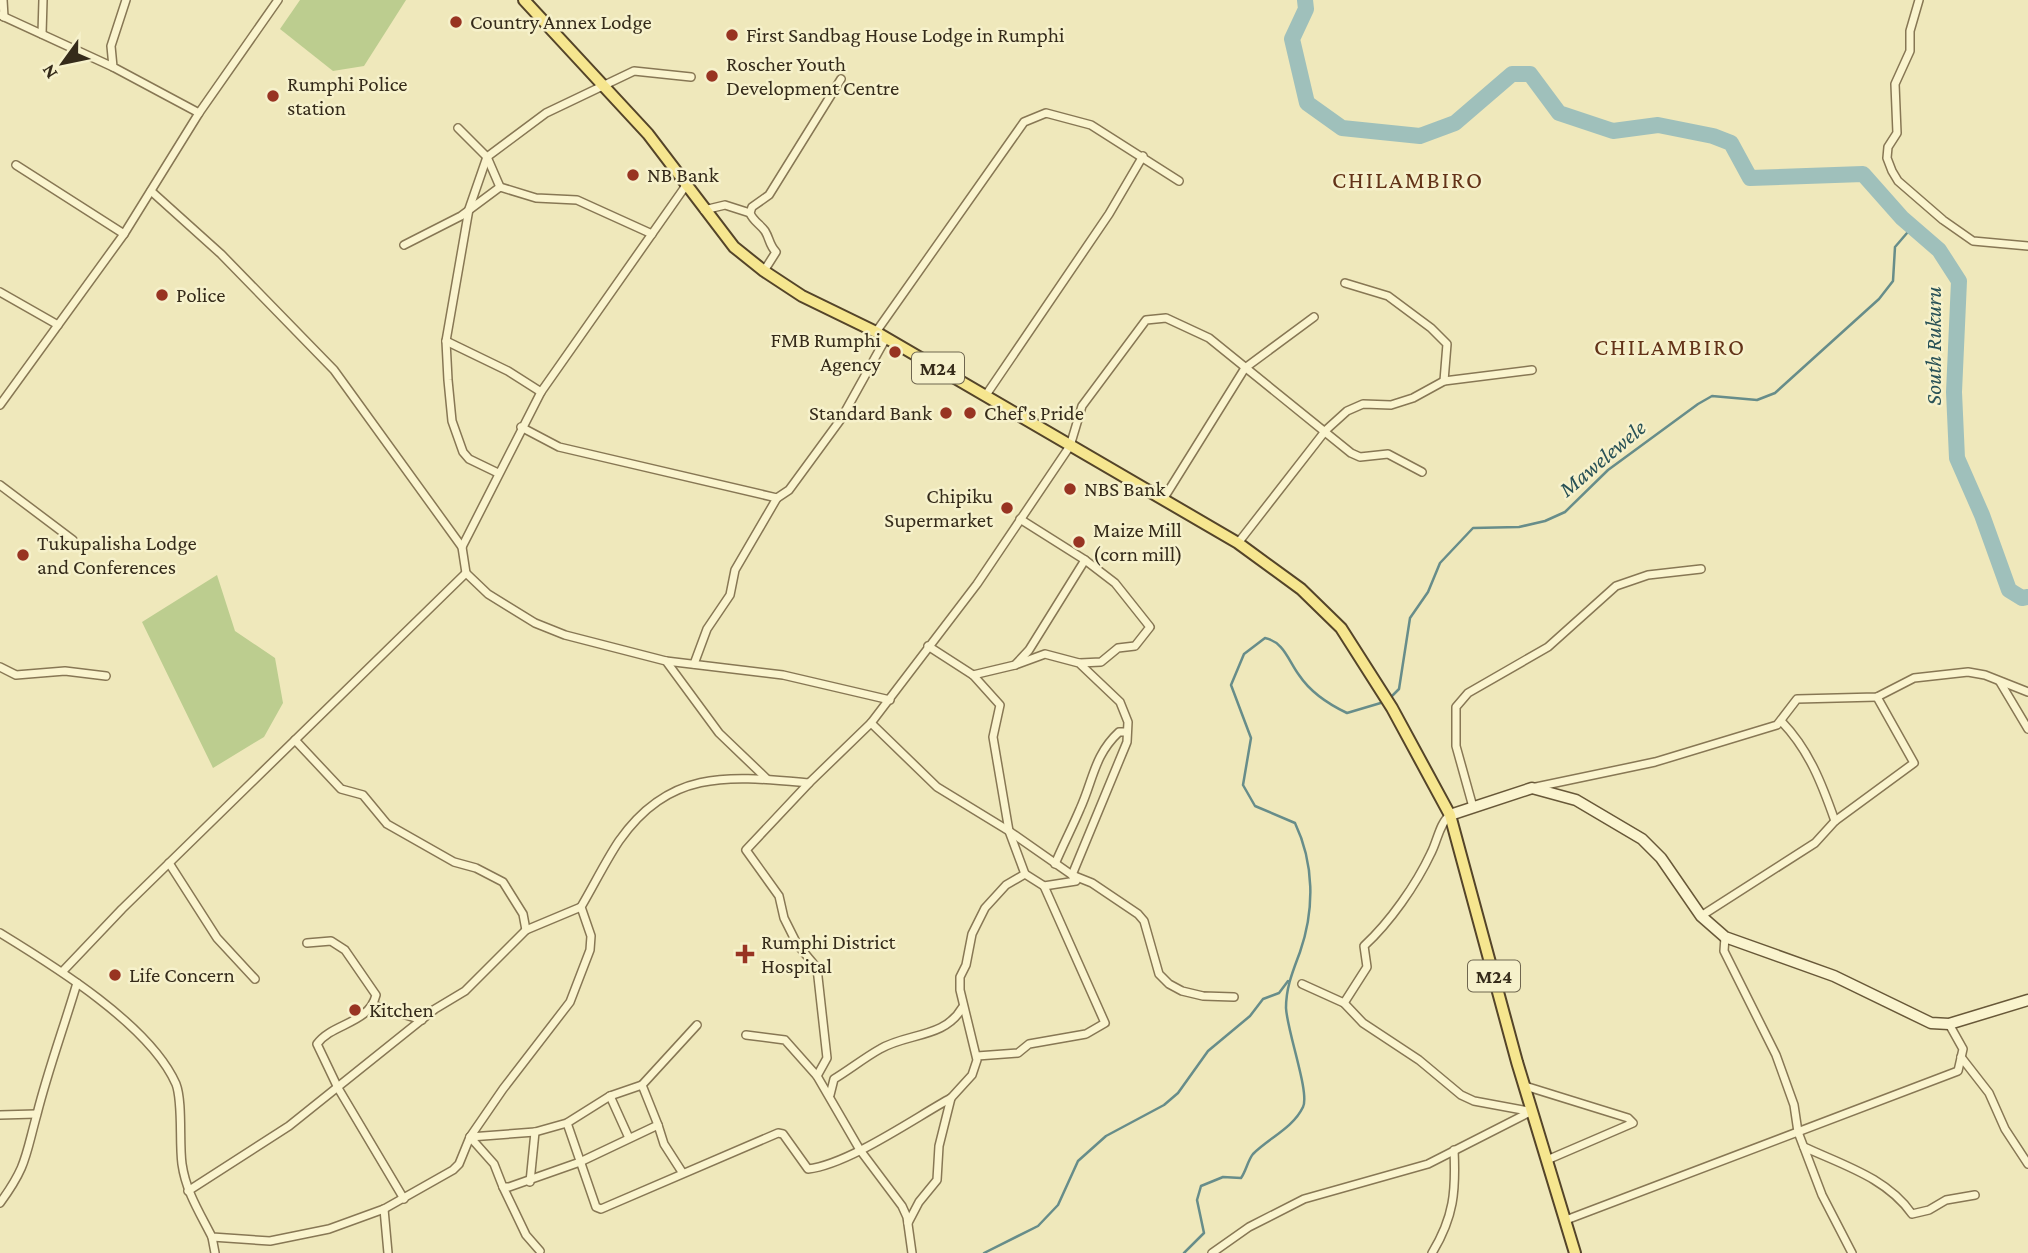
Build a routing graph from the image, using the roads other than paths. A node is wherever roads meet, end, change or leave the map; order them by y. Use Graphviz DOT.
graph roads {
  1 [pos="3,0"];
  2 [pos="43,0"];
  3 [pos="126,0"];
  4 [pos="278,0"];
  5 [pos="524,0"];
  6 [pos="1919,0"];
  7 [pos="2,16"];
  8 [pos="42,34"];
  9 [pos="113,68"];
  10 [pos="691,77"];
  11 [pos="841,79"];
  12 [pos="604,85"];
  13 [pos="199,113"];
  14 [pos="458,128"];
  15 [pos="1143,156"];
  16 [pos="487,157"];
  17 [pos="16,165"];
  18 [pos="1179,181"];
  19 [pos="687,184"];
  20 [pos="500,187"];
  21 [pos="151,191"];
  22 [pos="469,209"];
  23 [pos="704,210"];
  24 [pos="750,213"];
  25 [pos="124,234"];
  26 [pos="652,234"];
  27 [pos="404,244"];
  28 [pos="2028,246"];
  29 [pos="764,271"];
  30 [pos="1345,283"];
  31 [pos="0,292"];
  32 [pos="1314,317"];
  33 [pos="58,325"];
  34 [pos="881,335"];
  35 [pos="446,341"];
  36 [pos="1245,368"];
  37 [pos="1532,370"];
  38 [pos="1444,381"];
  39 [pos="541,392"];
  40 [pos="986,395"];
  41 [pos="0,405"];
  42 [pos="521,427"];
  43 [pos="1326,430"];
  44 [pos="1070,446"];
  45 [pos="1422,472"];
  46 [pos="498,473"];
  47 [pos="0,485"];
  48 [pos="1164,498"];
  49 [pos="777,499"];
  50 [pos="1020,519"];
  51 [pos="73,540"];
  52 [pos="1238,543"];
  53 [pos="462,547"];
  54 [pos="1085,560"];
  55 [pos="1701,569"];
  56 [pos="466,573"];
  57 [pos="928,646"];
  58 [pos="666,661"];
  59 [pos="1079,663"];
  60 [pos="694,664"];
  61 [pos="1015,665"];
  62 [pos="0,667"];
  63 [pos="973,676"];
  64 [pos="106,677"];
  65 [pos="2000,681"];
  66 [pos="2028,692"];
  67 [pos="1877,697"];
  68 [pos="890,700"];
  69 [pos="1782,722"];
  70 [pos="871,723"];
  71 [pos="2028,729"];
  72 [pos="1127,732"];
  73 [pos="295,740"];
  74 [pos="768,779"];
  75 [pos="809,783"];
  76 [pos="1532,788"];
  77 [pos="1472,807"];
  78 [pos="1450,815"];
  79 [pos="1835,821"];
  80 [pos="1009,831"];
  81 [pos="169,863"];
  82 [pos="1055,864"];
  83 [pos="1025,874"];
  84 [pos="1072,875"];
  85 [pos="1044,886"];
  86 [pos="581,907"];
  87 [pos="1701,916"];
  88 [pos="526,930"];
  89 [pos="0,933"];
  90 [pos="1725,937"];
  91 [pos="307,943"];
  92 [pos="62,971"];
  93 [pos="255,979"];
  94 [pos="77,983"];
  95 [pos="1302,984"];
  96 [pos="1234,997"];
  97 [pos="2028,1000"];
  98 [pos="1344,1003"];
  99 [pos="373,1005"];
  100 [pos="962,1008"];
  101 [pos="422,1020"];
  102 [pos="1949,1024"];
  103 [pos="697,1025"];
  104 [pos="746,1035"];
  105 [pos="976,1056"];
  106 [pos="1961,1056"];
  107 [pos="817,1076"];
  108 [pos="642,1085"];
  109 [pos="1525,1086"];
  110 [pos="338,1088"];
  111 [pos="830,1095"];
  112 [pos="610,1096"];
  113 [pos="951,1098"];
  114 [pos="1530,1111"];
  115 [pos="37,1114"];
  116 [pos="0,1115"];
  117 [pos="567,1123"];
  118 [pos="658,1125"];
  119 [pos="535,1132"];
  120 [pos="1798,1132"];
  121 [pos="470,1138"];
  122 [pos="629,1138"];
  123 [pos="1804,1147"];
  124 [pos="860,1150"];
  125 [pos="1454,1150"];
  126 [pos="1547,1160"];
  127 [pos="580,1162"];
  128 [pos="2028,1164"];
  129 [pos="682,1172"];
  130 [pos="530,1182"];
  131 [pos="503,1188"];
  132 [pos="188,1191"];
  133 [pos="1975,1195"];
  134 [pos="404,1199"];
  135 [pos="0,1203"];
  136 [pos="384,1209"];
  137 [pos="1566,1220"];
  138 [pos="908,1223"];
  139 [pos="212,1237"];
  140 [pos="540,1251"];
  141 [pos="215,1253"];
  142 [pos="388,1253"];
  143 [pos="912,1253"];
  144 [pos="1212,1253"];
  145 [pos="1432,1253"];
  146 [pos="1575,1253"];
  147 [pos="1852,1253"];
  1 -- 7 [label="street"];
  2 -- 8 [label="street"];
  3 -- 9 [label="street"];
  4 -- 13 [label="street"];
  5 -- 12 [label="main road, M24"];
  6 -- 28 [label="street"];
  7 -- 8 [label="street"];
  8 -- 9 [label="street"];
  9 -- 13 [label="street"];
  10 -- 12 [label="street"];
  11 -- 24 [label="street"];
  12 -- 16 [label="street"];
  12 -- 19 [label="main road, M24"];
  13 -- 21 [label="street"];
  14 -- 16 [label="street"];
  15 -- 18 [label="street"];
  15 -- 34 [label="street"];
  15 -- 40 [label="street"];
  16 -- 20 [label="street"];
  16 -- 22 [label="street"];
  17 -- 25 [label="street"];
  19 -- 23 [label="main road, M24"];
  19 -- 26 [label="street"];
  20 -- 22 [label="street"];
  20 -- 26 [label="street"];
  21 -- 25 [label="street"];
  21 -- 53 [label="street"];
  22 -- 27 [label="street"];
  22 -- 35 [label="street"];
  23 -- 24 [label="street"];
  23 -- 29 [label="main road, M24"];
  24 -- 29 [label="street"];
  25 -- 33 [label="street"];
  26 -- 39 [label="street"];
  29 -- 34 [label="main road, M24"];
  30 -- 38 [label="street"];
  31 -- 33 [label="street"];
  32 -- 36 [label="street"];
  33 -- 41 [label="street"];
  34 -- 40 [label="main road, M24"];
  34 -- 49 [label="street"];
  35 -- 39 [label="street"];
  35 -- 46 [label="street"];
  36 -- 43 [label="street"];
  36 -- 44 [label="street"];
  36 -- 48 [label="street"];
  37 -- 38 [label="street"];
  38 -- 43 [label="street"];
  39 -- 42 [label="street"];
  40 -- 44 [label="main road, M24"];
  42 -- 46 [label="street"];
  42 -- 49 [label="street"];
  43 -- 45 [label="street"];
  43 -- 52 [label="street"];
  44 -- 48 [label="main road, M24"];
  44 -- 50 [label="street"];
  46 -- 53 [label="street"];
  47 -- 51 [label="street"];
  48 -- 52 [label="main road, M24"];
  49 -- 60 [label="street"];
  50 -- 54 [label="street"];
  50 -- 57 [label="street"];
  52 -- 78 [label="main road, M24"];
  53 -- 56 [label="street"];
  54 -- 59 [label="street"];
  54 -- 61 [label="street"];
  55 -- 77 [label="street"];
  56 -- 58 [label="street"];
  56 -- 73 [label="street"];
  57 -- 63 [label="street"];
  57 -- 68 [label="street"];
  58 -- 60 [label="street"];
  58 -- 74 [label="street"];
  59 -- 61 [label="street"];
  59 -- 72 [label="street"];
  60 -- 68 [label="street"];
  61 -- 63 [label="street"];
  62 -- 64 [label="street"];
  63 -- 80 [label="street"];
  65 -- 66 [label="street"];
  65 -- 67 [label="street"];
  65 -- 71 [label="street"];
  67 -- 69 [label="street"];
  67 -- 79 [label="street"];
  68 -- 70 [label="street"];
  69 -- 76 [label="street"];
  69 -- 79 [label="street"];
  70 -- 75 [label="street"];
  70 -- 80 [label="street"];
  72 -- 82 [label="street"];
  72 -- 84 [label="street"];
  73 -- 81 [label="street"];
  73 -- 88 [label="street"];
  74 -- 75 [label="street"];
  74 -- 86 [label="street"];
  75 -- 107 [label="street"];
  76 -- 77 [label="street"];
  76 -- 87 [label="street"];
  77 -- 78 [label="street"];
  78 -- 98 [label="street"];
  78 -- 109 [label="main road, M24"];
  79 -- 87 [label="street"];
  80 -- 82 [label="street"];
  80 -- 83 [label="street"];
  81 -- 92 [label="street"];
  81 -- 93 [label="street"];
  82 -- 84 [label="street"];
  83 -- 85 [label="street"];
  83 -- 100 [label="street"];
  84 -- 85 [label="street"];
  84 -- 96 [label="street"];
  85 -- 105 [label="street"];
  86 -- 88 [label="street"];
  86 -- 121 [label="street"];
  87 -- 90 [label="street"];
  88 -- 101 [label="street"];
  89 -- 92 [label="street"];
  90 -- 102 [label="street"];
  90 -- 120 [label="street"];
  91 -- 99 [label="street"];
  92 -- 94 [label="street"];
  94 -- 115 [label="street"];
  94 -- 132 [label="street"];
  95 -- 98 [label="street"];
  97 -- 102 [label="street"];
  98 -- 114 [label="street"];
  99 -- 101 [label="street"];
  99 -- 110 [label="street"];
  100 -- 105 [label="street"];
  100 -- 111 [label="street"];
  101 -- 110 [label="street"];
  102 -- 106 [label="street"];
  103 -- 108 [label="street"];
  104 -- 107 [label="street"];
  105 -- 113 [label="street"];
  106 -- 120 [label="street"];
  106 -- 128 [label="street"];
  107 -- 111 [label="street"];
  108 -- 112 [label="street"];
  108 -- 118 [label="street"];
  109 -- 114 [label="main road, M24"];
  109 -- 126 [label="street"];
  110 -- 132 [label="street"];
  110 -- 134 [label="street"];
  111 -- 124 [label="street"];
  112 -- 117 [label="street"];
  112 -- 122 [label="street"];
  113 -- 124 [label="street"];
  113 -- 138 [label="street"];
  114 -- 125 [label="street"];
  114 -- 126 [label="main road, M24"];
  115 -- 116 [label="street"];
  115 -- 135 [label="street"];
  117 -- 119 [label="street"];
  117 -- 127 [label="street"];
  118 -- 122 [label="street"];
  118 -- 129 [label="street"];
  119 -- 121 [label="street"];
  119 -- 130 [label="street"];
  120 -- 123 [label="street"];
  120 -- 137 [label="street"];
  121 -- 131 [label="street"];
  121 -- 134 [label="street"];
  122 -- 127 [label="street"];
  123 -- 133 [label="street"];
  123 -- 147 [label="street"];
  124 -- 129 [label="street"];
  124 -- 138 [label="street"];
  125 -- 144 [label="street"];
  125 -- 145 [label="street"];
  126 -- 137 [label="main road, M24"];
  127 -- 129 [label="street"];
  127 -- 130 [label="street"];
  130 -- 131 [label="street"];
  131 -- 140 [label="street"];
  132 -- 139 [label="street"];
  134 -- 136 [label="street"];
  136 -- 139 [label="street"];
  136 -- 142 [label="street"];
  137 -- 146 [label="main road, M24"];
  138 -- 143 [label="street"];
  139 -- 141 [label="street"];
}
